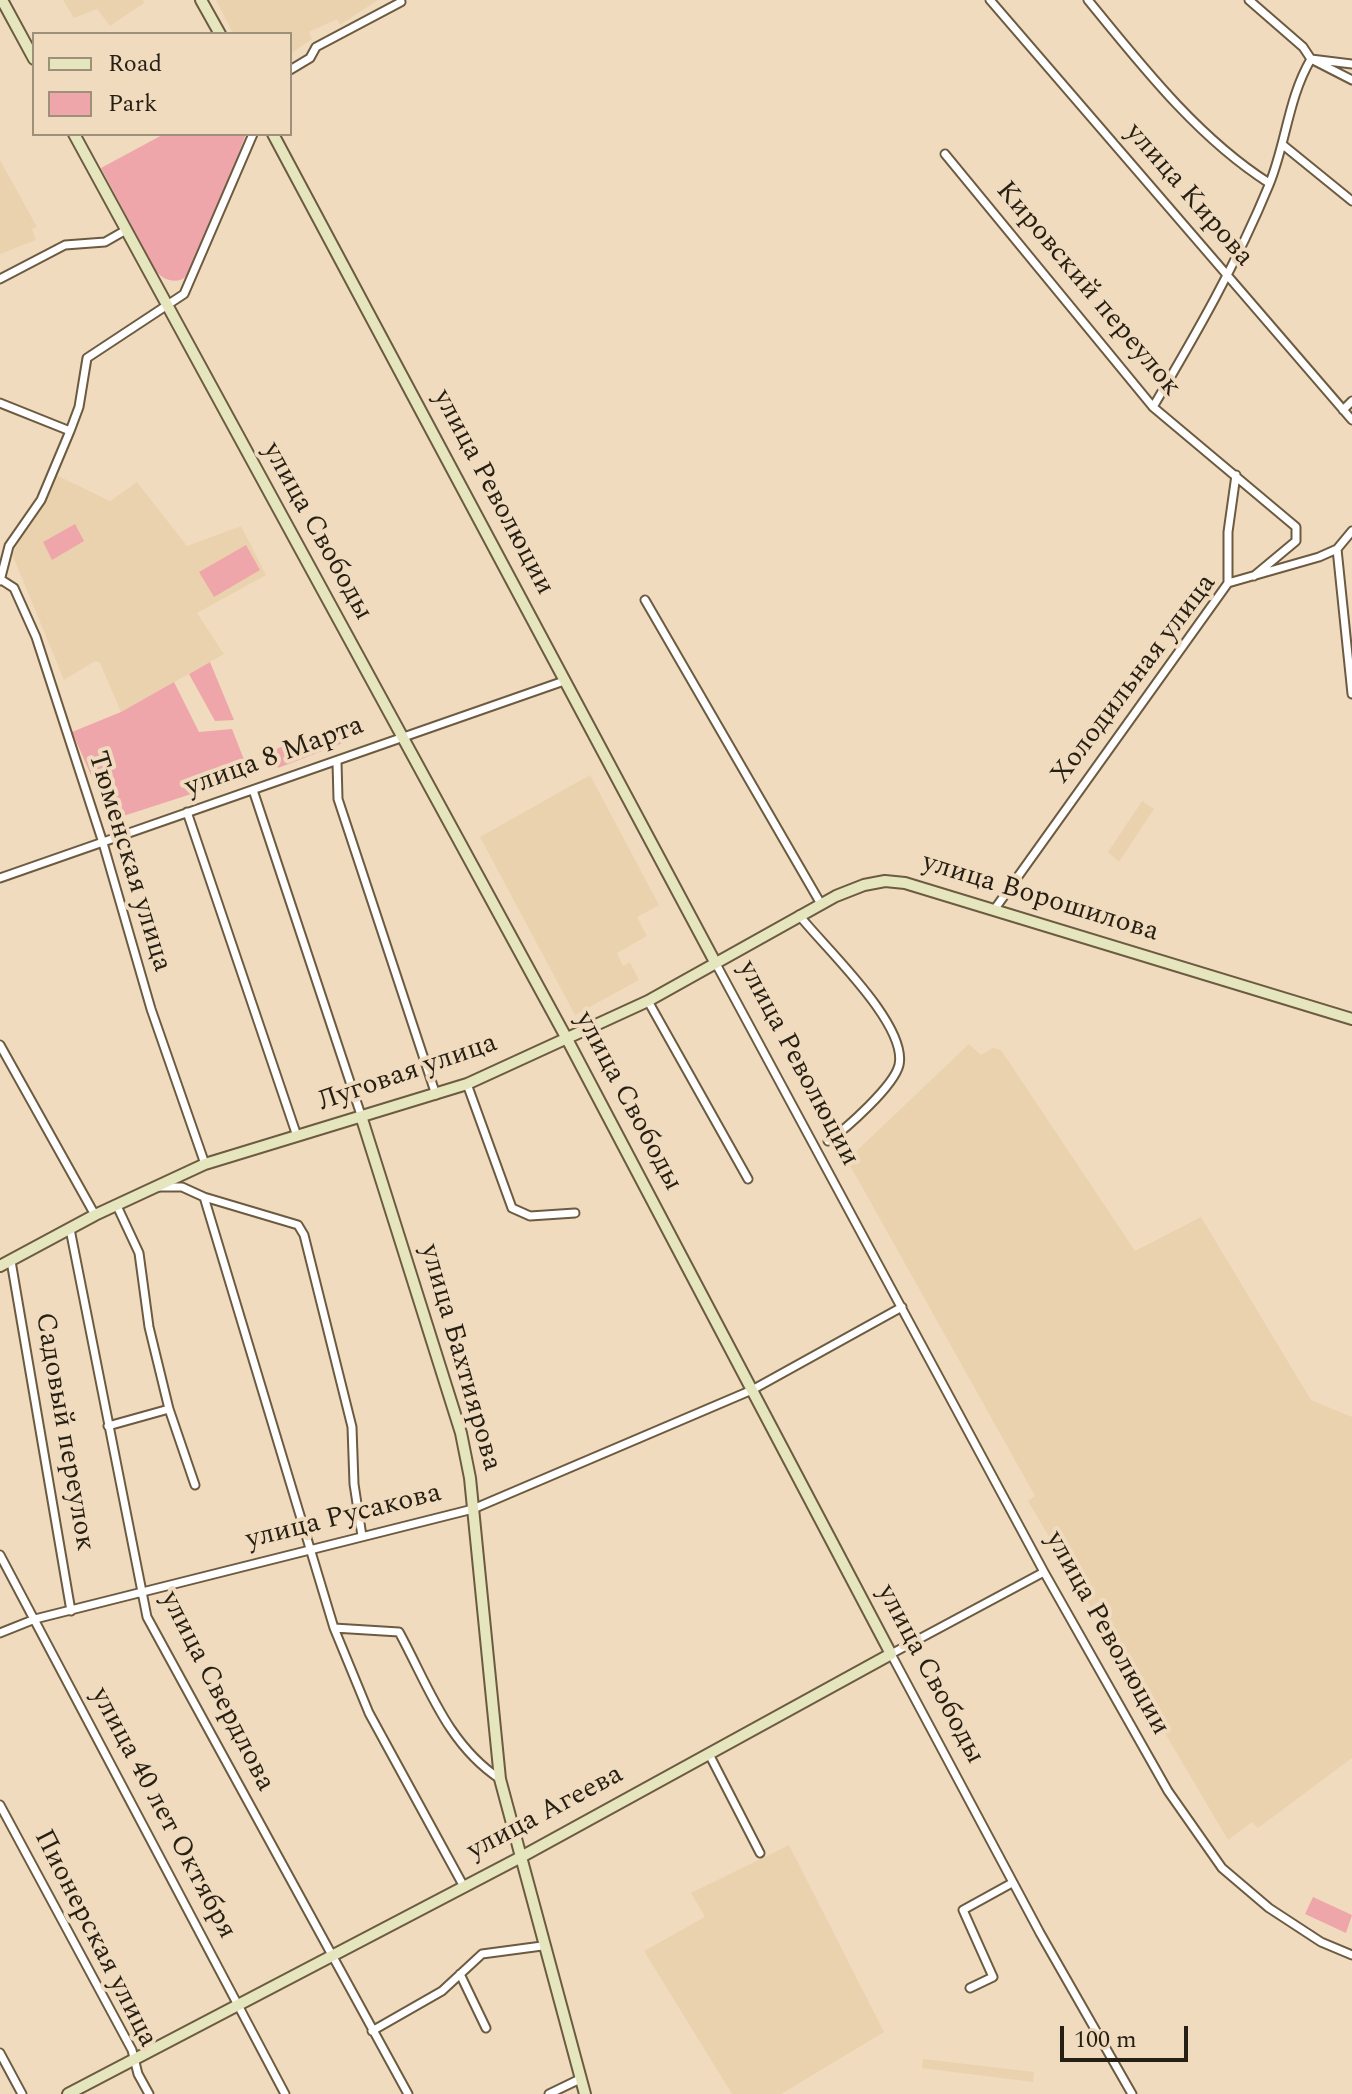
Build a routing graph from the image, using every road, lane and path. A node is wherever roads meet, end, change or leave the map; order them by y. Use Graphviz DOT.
graph roads {
  1 [pos="2,0"];
  2 [pos="201,0"];
  3 [pos="1004,0"];
  4 [pos="1088,0"];
  5 [pos="1249,0"];
  6 [pos="401,2"];
  7 [pos="993,3"];
  8 [pos="219,32"];
  9 [pos="32,55"];
  10 [pos="1311,59"];
  11 [pos="1352,64"];
  12 [pos="292,69"];
  13 [pos="1352,80"];
  14 [pos="75,136"];
  15 [pos="252,136"];
  16 [pos="274,136"];
  17 [pos="1283,145"];
  18 [pos="945,154"];
  19 [pos="1269,183"];
  20 [pos="1352,201"];
  21 [pos="126,230"];
  22 [pos="1229,277"];
  23 [pos="0,279"];
  24 [pos="169,306"];
  25 [pos="1352,401"];
  26 [pos="0,403"];
  27 [pos="1153,407"];
  28 [pos="1343,410"];
  29 [pos="1352,420"];
  30 [pos="70,431"];
  31 [pos="1236,475"];
  32 [pos="1352,531"];
  33 [pos="1337,549"];
  34 [pos="1254,576"];
  35 [pos="0,580"];
  36 [pos="1228,583"];
  37 [pos="645,600"];
  38 [pos="564,681"];
  39 [pos="1352,694"];
  40 [pos="400,735"];
  41 [pos="337,762"];
  42 [pos="253,790"];
  43 [pos="187,812"];
  44 [pos="103,843"];
  45 [pos="0,878"];
  46 [pos="821,904"];
  47 [pos="994,910"];
  48 [pos="799,915"];
  49 [pos="715,962"];
  50 [pos="648,1001"];
  51 [pos="1352,1019"];
  52 [pos="567,1039"];
  53 [pos="0,1045"];
  54 [pos="467,1084"];
  55 [pos="436,1095"];
  56 [pos="362,1119"];
  57 [pos="297,1136"];
  58 [pos="828,1141"];
  59 [pos="205,1164"];
  60 [pos="748,1179"];
  61 [pos="155,1187"];
  62 [pos="204,1197"];
  63 [pos="117,1206"];
  64 [pos="575,1213"];
  65 [pos="95,1215"];
  66 [pos="70,1229"];
  67 [pos="5,1264"];
  68 [pos="902,1307"];
  69 [pos="752,1390"];
  70 [pos="169,1409"];
  71 [pos="108,1426"];
  72 [pos="195,1485"];
  73 [pos="473,1509"];
  74 [pos="362,1536"];
  75 [pos="310,1549"];
  76 [pos="0,1555"];
  77 [pos="1044,1572"];
  78 [pos="140,1592"];
  79 [pos="71,1611"];
  80 [pos="35,1619"];
  81 [pos="334,1628"];
  82 [pos="0,1633"];
  83 [pos="891,1654"];
  84 [pos="709,1754"];
  85 [pos="500,1779"];
  86 [pos="0,1805"];
  87 [pos="760,1853"];
  88 [pos="521,1857"];
  89 [pos="1012,1883"];
  90 [pos="463,1885"];
  91 [pos="542,1946"];
  92 [pos="331,1954"];
  93 [pos="1352,1955"];
  94 [pos="460,1974"];
  95 [pos="970,1988"];
  96 [pos="237,2004"];
  97 [pos="486,2028"];
  98 [pos="372,2031"];
  99 [pos="0,2053"];
  100 [pos="133,2060"];
  101 [pos="580,2079"];
  102 [pos="22,2094"];
  103 [pos="68,2094"];
  104 [pos="149,2094"];
  105 [pos="285,2094"];
  106 [pos="408,2094"];
  107 [pos="549,2094"];
  108 [pos="585,2094"];
  109 [pos="1132,2094"];
  1 -- 9 [label="main road"];
  2 -- 8 [label="main road"];
  3 -- 7 [label="street"];
  4 -- 19 [label="street"];
  5 -- 10 [label="street"];
  6 -- 12 [label="street"];
  7 -- 22 [label="street, улица Кирова"];
  10 -- 11 [label="street"];
  10 -- 13 [label="street"];
  10 -- 17 [label="street"];
  14 -- 21 [label="main road, улица Свободы"];
  15 -- 24 [label="street"];
  16 -- 38 [label="main road, улица Революции"];
  17 -- 19 [label="street"];
  17 -- 20 [label="street"];
  18 -- 27 [label="street, Кировский переулок"];
  19 -- 22 [label="street"];
  21 -- 23 [label="street"];
  21 -- 24 [label="main road, улица Свободы"];
  22 -- 27 [label="street"];
  22 -- 28 [label="street, улица Кирова"];
  24 -- 30 [label="street"];
  24 -- 40 [label="main road, улица Свободы"];
  25 -- 28 [label="street"];
  26 -- 30 [label="street"];
  27 -- 31 [label="street, Кировский переулок"];
  28 -- 29 [label="street, улица Кирова"];
  30 -- 35 [label="street"];
  31 -- 34 [label="street, Кировский переулок"];
  31 -- 36 [label="street"];
  32 -- 33 [label="street"];
  33 -- 34 [label="street, Холодильная улица"];
  33 -- 39 [label="street"];
  34 -- 36 [label="street, Холодильная улица"];
  35 -- 44 [label="street, Тюменская улица"];
  36 -- 47 [label="street, Холодильная улица"];
  37 -- 46 [label="street"];
  38 -- 40 [label="street, улица 8 Марта"];
  38 -- 49 [label="main road, улица Революции"];
  40 -- 41 [label="street, улица 8 Марта"];
  40 -- 52 [label="main road, улица Свободы"];
  41 -- 42 [label="street, улица 8 Марта"];
  41 -- 55 [label="street"];
  42 -- 43 [label="street, улица 8 Марта"];
  42 -- 56 [label="street, улица Бахтиярова"];
  43 -- 44 [label="street, улица 8 Марта"];
  43 -- 57 [label="street"];
  44 -- 45 [label="street, улица 8 Марта"];
  44 -- 59 [label="street, Тюменская улица"];
  46 -- 47 [label="main road, улица Ворошилова"];
  46 -- 48 [label="main road, Луговая улица"];
  47 -- 51 [label="main road, улица Ворошилова"];
  48 -- 49 [label="main road, Луговая улица"];
  48 -- 58 [label="street"];
  49 -- 50 [label="main road, Луговая улица"];
  49 -- 68 [label="street, улица Революции"];
  50 -- 52 [label="main road, Луговая улица"];
  50 -- 60 [label="street"];
  52 -- 54 [label="main road, Луговая улица"];
  52 -- 69 [label="main road, улица Свободы"];
  53 -- 65 [label="street"];
  54 -- 55 [label="main road, Луговая улица"];
  54 -- 64 [label="street"];
  55 -- 56 [label="main road, Луговая улица"];
  56 -- 57 [label="main road, Луговая улица"];
  56 -- 73 [label="main road, улица Бахтиярова"];
  57 -- 59 [label="main road, Луговая улица"];
  59 -- 61 [label="main road, Луговая улица"];
  61 -- 62 [label="street"];
  61 -- 63 [label="main road, Луговая улица"];
  62 -- 74 [label="street"];
  62 -- 75 [label="street"];
  63 -- 65 [label="main road, Луговая улица"];
  63 -- 70 [label="street"];
  65 -- 66 [label="main road, Луговая улица"];
  66 -- 67 [label="main road, Луговая улица"];
  66 -- 71 [label="street, улица Свердлова"];
  67 -- 79 [label="street, Садовый переулок"];
  68 -- 69 [label="street, улица Русакова"];
  68 -- 77 [label="street, улица Революции"];
  69 -- 73 [label="street, улица Русакова"];
  69 -- 83 [label="main road, улица Свободы"];
  70 -- 71 [label="street"];
  70 -- 72 [label="street"];
  71 -- 78 [label="street, улица Свердлова"];
  73 -- 74 [label="street, улица Русакова"];
  73 -- 85 [label="main road, улица Бахтиярова"];
  74 -- 75 [label="street, улица Русакова"];
  75 -- 78 [label="street, улица Русакова"];
  75 -- 81 [label="street"];
  76 -- 80 [label="street, улица 40 лет Октября"];
  77 -- 83 [label="street, улица Агеева"];
  77 -- 93 [label="street, улица Революции"];
  78 -- 79 [label="street, улица Русакова"];
  78 -- 92 [label="street, улица Свердлова"];
  79 -- 80 [label="street, улица Русакова"];
  80 -- 82 [label="street, улица Русакова"];
  80 -- 96 [label="street, улица 40 лет Октября"];
  81 -- 85 [label="street"];
  81 -- 90 [label="street"];
  83 -- 84 [label="main road, улица Агеева"];
  83 -- 89 [label="street, улица Свободы"];
  84 -- 87 [label="street"];
  84 -- 88 [label="main road, улица Агеева"];
  85 -- 88 [label="main road, улица Бахтиярова"];
  86 -- 100 [label="street, Пионерская улица"];
  88 -- 90 [label="main road, улица Агеева"];
  88 -- 91 [label="main road, улица Бахтиярова"];
  89 -- 95 [label="street"];
  89 -- 109 [label="street, улица Свободы"];
  90 -- 92 [label="main road, улица Агеева"];
  91 -- 94 [label="street"];
  91 -- 101 [label="main road, улица Бахтиярова"];
  92 -- 96 [label="main road, улица Агеева"];
  92 -- 98 [label="street, улица Свердлова"];
  94 -- 97 [label="street"];
  94 -- 98 [label="street"];
  96 -- 100 [label="main road, улица Агеева"];
  96 -- 105 [label="street, улица 40 лет Октября"];
  98 -- 106 [label="street, улица Свердлова"];
  99 -- 102 [label="street"];
  100 -- 103 [label="main road, улица Агеева"];
  100 -- 104 [label="street, Пионерская улица"];
  101 -- 107 [label="street"];
  101 -- 108 [label="main road, улица Бахтиярова"];
}
